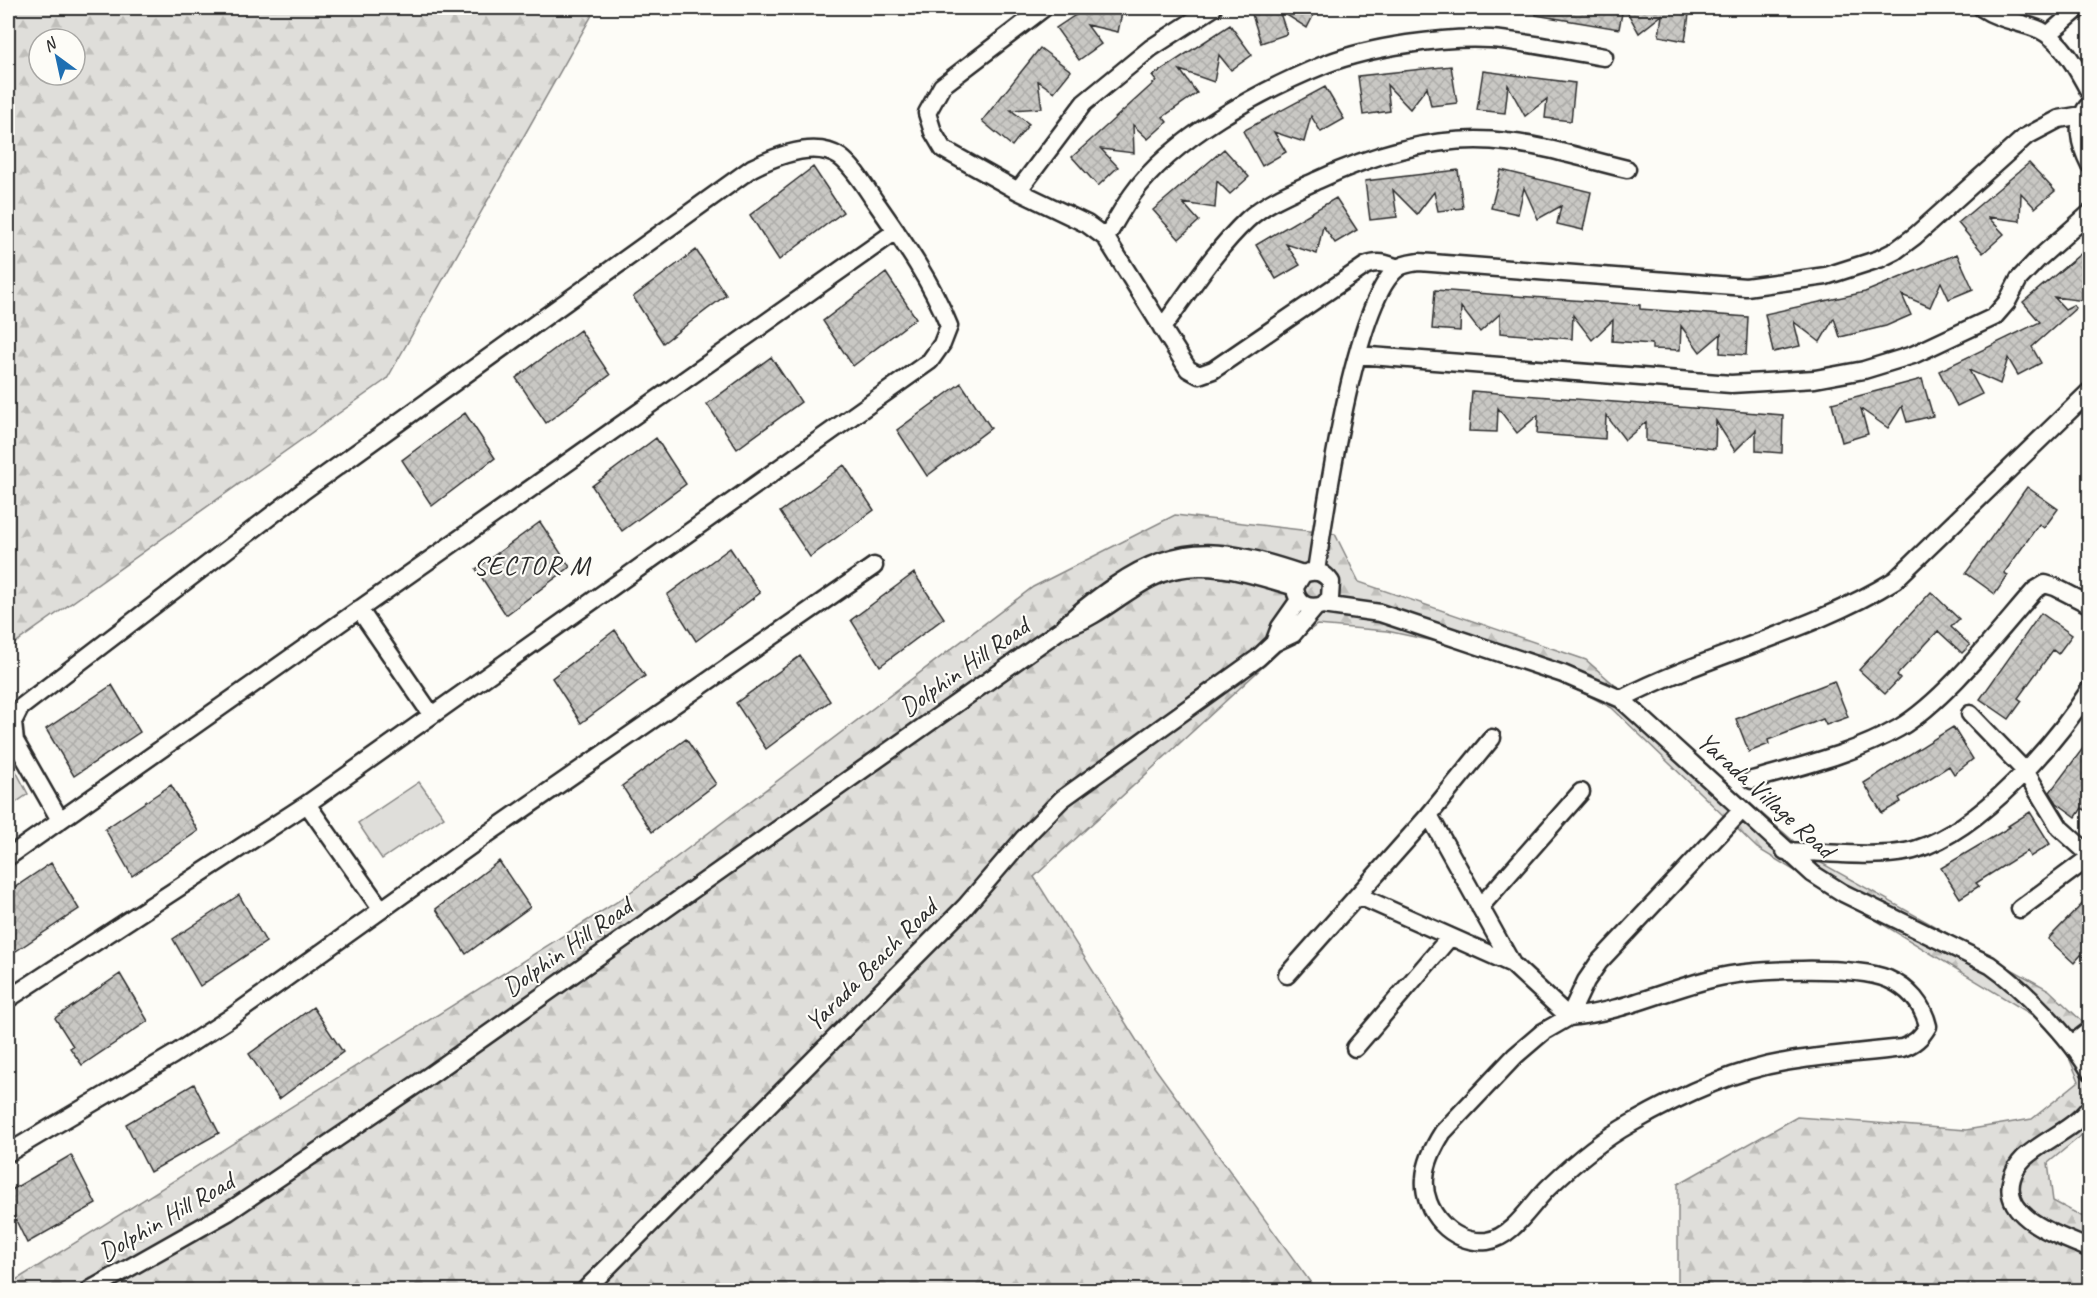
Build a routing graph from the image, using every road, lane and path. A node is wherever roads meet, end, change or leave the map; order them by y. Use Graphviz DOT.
graph roads {
  1 [pos="1044,8"];
  2 [pos="1213,8"];
  3 [pos="1982,8"];
  4 [pos="2079,8"];
  5 [pos="2048,35"];
  6 [pos="1604,57"];
  7 [pos="2090,93"];
  8 [pos="2086,110"];
  9 [pos="2090,165"];
  10 [pos="1628,169"];
  11 [pos="1018,191"];
  12 [pos="2090,213"];
  13 [pos="896,231"];
  14 [pos="1106,238"];
  15 [pos="1398,268"];
  16 [pos="1162,327"];
  17 [pos="1357,355"];
  18 [pos="2090,391"];
  19 [pos="873,566"];
  20 [pos="1303,583"];
  21 [pos="1332,589"];
  22 [pos="2090,605"];
  23 [pos="1319,606"];
  24 [pos="359,609"];
  25 [pos="1376,612"];
  26 [pos="1275,643"];
  27 [pos="2090,689"];
  28 [pos="1621,699"];
  29 [pos="431,714"];
  30 [pos="1970,714"];
  31 [pos="1492,738"];
  32 [pos="2025,771"];
  33 [pos="1752,780"];
  34 [pos="1581,792"];
  35 [pos="307,804"];
  36 [pos="1741,811"];
  37 [pos="1429,815"];
  38 [pos="60,820"];
  39 [pos="1785,851"];
  40 [pos="2090,856"];
  41 [pos="8,857"];
  42 [pos="1359,896"];
  43 [pos="1480,907"];
  44 [pos="381,909"];
  45 [pos="2020,909"];
  46 [pos="1450,937"];
  47 [pos="1512,964"];
  48 [pos="1287,975"];
  49 [pos="8,999"];
  50 [pos="1569,1017"];
  51 [pos="2090,1030"];
  52 [pos="2072,1044"];
  53 [pos="1355,1048"];
  54 [pos="2090,1071"];
  55 [pos="2090,1107"];
  56 [pos="8,1153"];
  57 [pos="2090,1250"];
  58 [pos="90,1290"];
  59 [pos="585,1290"];
  1 -- 11 [label="street"];
  2 -- 11 [label="street"];
  3 -- 5 [label="street"];
  4 -- 5 [label="street"];
  5 -- 7 [label="street"];
  6 -- 14 [label="street"];
  8 -- 9 [label="street"];
  8 -- 15 [label="street"];
  10 -- 16 [label="street"];
  11 -- 14 [label="street"];
  12 -- 17 [label="street"];
  13 -- 24 [label="street"];
  13 -- 29 [label="street"];
  13 -- 38 [label="street"];
  14 -- 16 [label="street"];
  15 -- 16 [label="street"];
  15 -- 17 [label="street"];
  17 -- 20 [label="street"];
  18 -- 28 [label="street"];
  19 -- 44 [label="street"];
  20 -- 21 [label="street"];
  20 -- 23 [label="street, Dolphin Hill Road"];
  20 -- 26 [label="street"];
  20 -- 58 [label="street, Dolphin Hill Road"];
  21 -- 23 [label="street"];
  21 -- 25 [label="street, Yarada Village Road"];
  22 -- 33 [label="street"];
  23 -- 25 [label="street, Yarada Village Road"];
  23 -- 26 [label="street"];
  24 -- 29 [label="street"];
  24 -- 38 [label="street"];
  25 -- 28 [label="street, Yarada Village Road"];
  26 -- 59 [label="street, Yarada Beach Road"];
  27 -- 32 [label="street"];
  28 -- 36 [label="street, Yarada Village Road"];
  29 -- 35 [label="street"];
  30 -- 32 [label="street"];
  31 -- 37 [label="street"];
  32 -- 39 [label="street"];
  32 -- 40 [label="street"];
  34 -- 43 [label="street"];
  35 -- 44 [label="street"];
  35 -- 49 [label="street"];
  36 -- 39 [label="street, Yarada Village Road"];
  36 -- 50 [label="street"];
  37 -- 42 [label="street"];
  37 -- 43 [label="street"];
  38 -- 41 [label="street"];
  39 -- 52 [label="street, Yarada Village Road"];
  40 -- 45 [label="street"];
  42 -- 46 [label="street"];
  42 -- 48 [label="street"];
  43 -- 47 [label="street"];
  44 -- 56 [label="street"];
  46 -- 47 [label="street"];
  46 -- 53 [label="street"];
  47 -- 50 [label="street"];
  50 -- 50 [label="street"];
  51 -- 52 [label="street"];
  52 -- 54 [label="street, Yarada Village Road"];
  55 -- 57 [label="street"];
}
